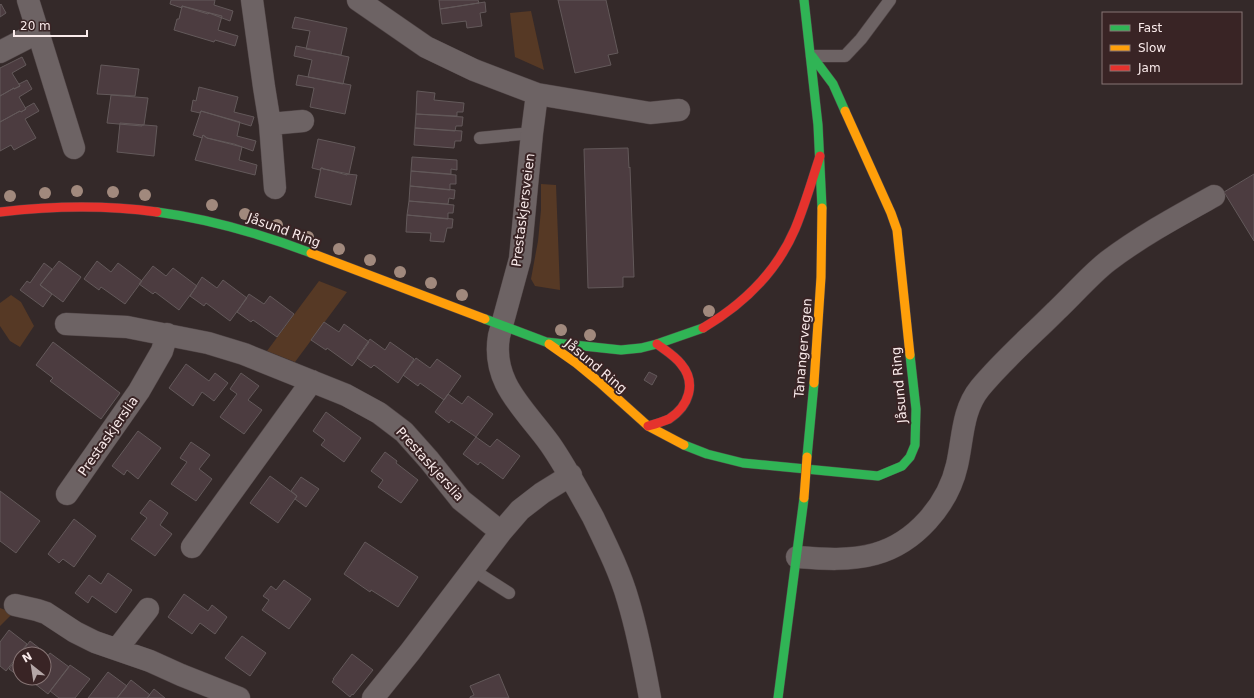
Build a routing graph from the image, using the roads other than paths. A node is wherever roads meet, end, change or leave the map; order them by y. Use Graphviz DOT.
graph roads {
  1 [pos="28,0"];
  2 [pos="252,0"];
  3 [pos="804,0"];
  4 [pos="890,0"];
  5 [pos="364,2"];
  6 [pos="39,32"];
  7 [pos="0,52"];
  8 [pos="812,56"];
  9 [pos="537,94"];
  10 [pos="679,110"];
  11 [pos="303,121"];
  12 [pos="270,124"];
  13 [pos="532,133"];
  14 [pos="480,138"];
  15 [pos="74,148"];
  16 [pos="820,155"];
  17 [pos="275,188"];
  18 [pos="1214,196"];
  19 [pos="0,212"];
  20 [pos="66,324"];
  21 [pos="502,327"];
  22 [pos="166,334"];
  23 [pos="546,342"];
  24 [pos="657,344"];
  25 [pos="312,381"];
  26 [pos="648,426"];
  27 [pos="571,475"];
  28 [pos="67,494"];
  29 [pos="501,532"];
  30 [pos="192,547"];
  31 [pos="797,557"];
  32 [pos="473,570"];
  33 [pos="509,593"];
  34 [pos="15,606"];
  35 [pos="148,609"];
  36 [pos="117,649"];
  37 [pos="239,698"];
  38 [pos="373,698"];
  39 [pos="650,698"];
  40 [pos="778,698"];
  1 -- 6 [label="street"];
  2 -- 12 [label="street"];
  3 -- 8 [label="main road, Tanangervegen"];
  4 -- 8 [label="lane"];
  5 -- 9 [label="street"];
  6 -- 7 [label="street"];
  6 -- 15 [label="street"];
  8 -- 16 [label="main road, Tanangervegen"];
  8 -- 26 [label="main road, Jåsund Ring"];
  9 -- 10 [label="street"];
  9 -- 13 [label="street, Prestaskjersveien"];
  11 -- 12 [label="street"];
  12 -- 17 [label="street"];
  13 -- 14 [label="lane"];
  13 -- 21 [label="street, Prestaskjersveien"];
  16 -- 24 [label="main road, Jåsund Ring"];
  16 -- 31 [label="main road, Tanangervegen, bridge"];
  18 -- 31 [label="street"];
  19 -- 21 [label="main road, Jåsund Ring"];
  20 -- 22 [label="street, Prestaskjerslia"];
  21 -- 23 [label="main road, Jåsund Ring"];
  21 -- 27 [label="street, Prestaskjersveien"];
  22 -- 25 [label="street, Prestaskjerslia"];
  22 -- 28 [label="street, Prestaskjerslia"];
  23 -- 24 [label="main road, Jåsund Ring"];
  23 -- 26 [label="main road, Jåsund Ring"];
  24 -- 26 [label="main road"];
  25 -- 29 [label="street, Prestaskjerslia"];
  25 -- 30 [label="street"];
  27 -- 29 [label="street"];
  27 -- 39 [label="street, Prestaskjersveien"];
  29 -- 32 [label="street"];
  31 -- 40 [label="main road, Tanangervegen"];
  32 -- 33 [label="lane"];
  32 -- 38 [label="street"];
  34 -- 36 [label="street"];
  35 -- 36 [label="street"];
  36 -- 37 [label="street"];
}
